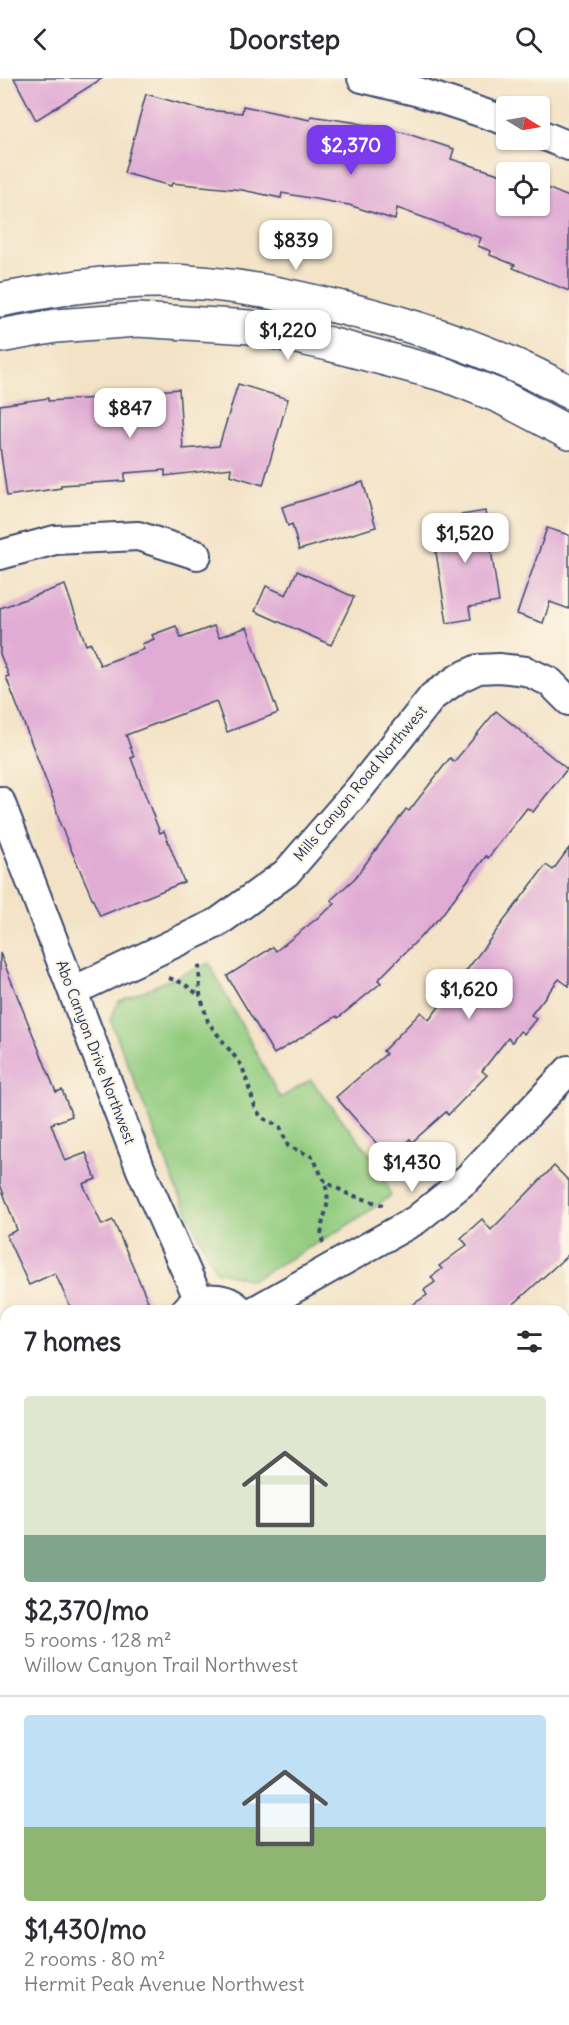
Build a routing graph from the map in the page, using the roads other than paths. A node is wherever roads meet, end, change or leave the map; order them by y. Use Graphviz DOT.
graph roads {
  1 [pos="362,78"];
  2 [pos="496,117"];
  3 [pos="550,138"];
  4 [pos="569,146"];
  5 [pos="0,300"];
  6 [pos="0,336"];
  7 [pos="569,392"];
  8 [pos="569,433"];
  9 [pos="0,555"];
  10 [pos="197,555"];
  11 [pos="569,701"];
  12 [pos="0,801"];
  13 [pos="73,992"];
  14 [pos="569,1070"];
  15 [pos="192,1305"];
  16 [pos="195,1305"];
  17 [pos="233,1305"];
  18 [pos="265,1305"];
  1 -- 2 [label="street"];
  3 -- 4 [label="street"];
  5 -- 7 [label="street"];
  6 -- 8 [label="street"];
  9 -- 10 [label="street"];
  11 -- 13 [label="street, Mills Canyon Road Northwest"];
  12 -- 13 [label="street, Abo Canyon Drive Northwest"];
  13 -- 15 [label="street, Abo Canyon Drive Northwest"];
  14 -- 18 [label="street"];
  16 -- 17 [label="street"];
}
